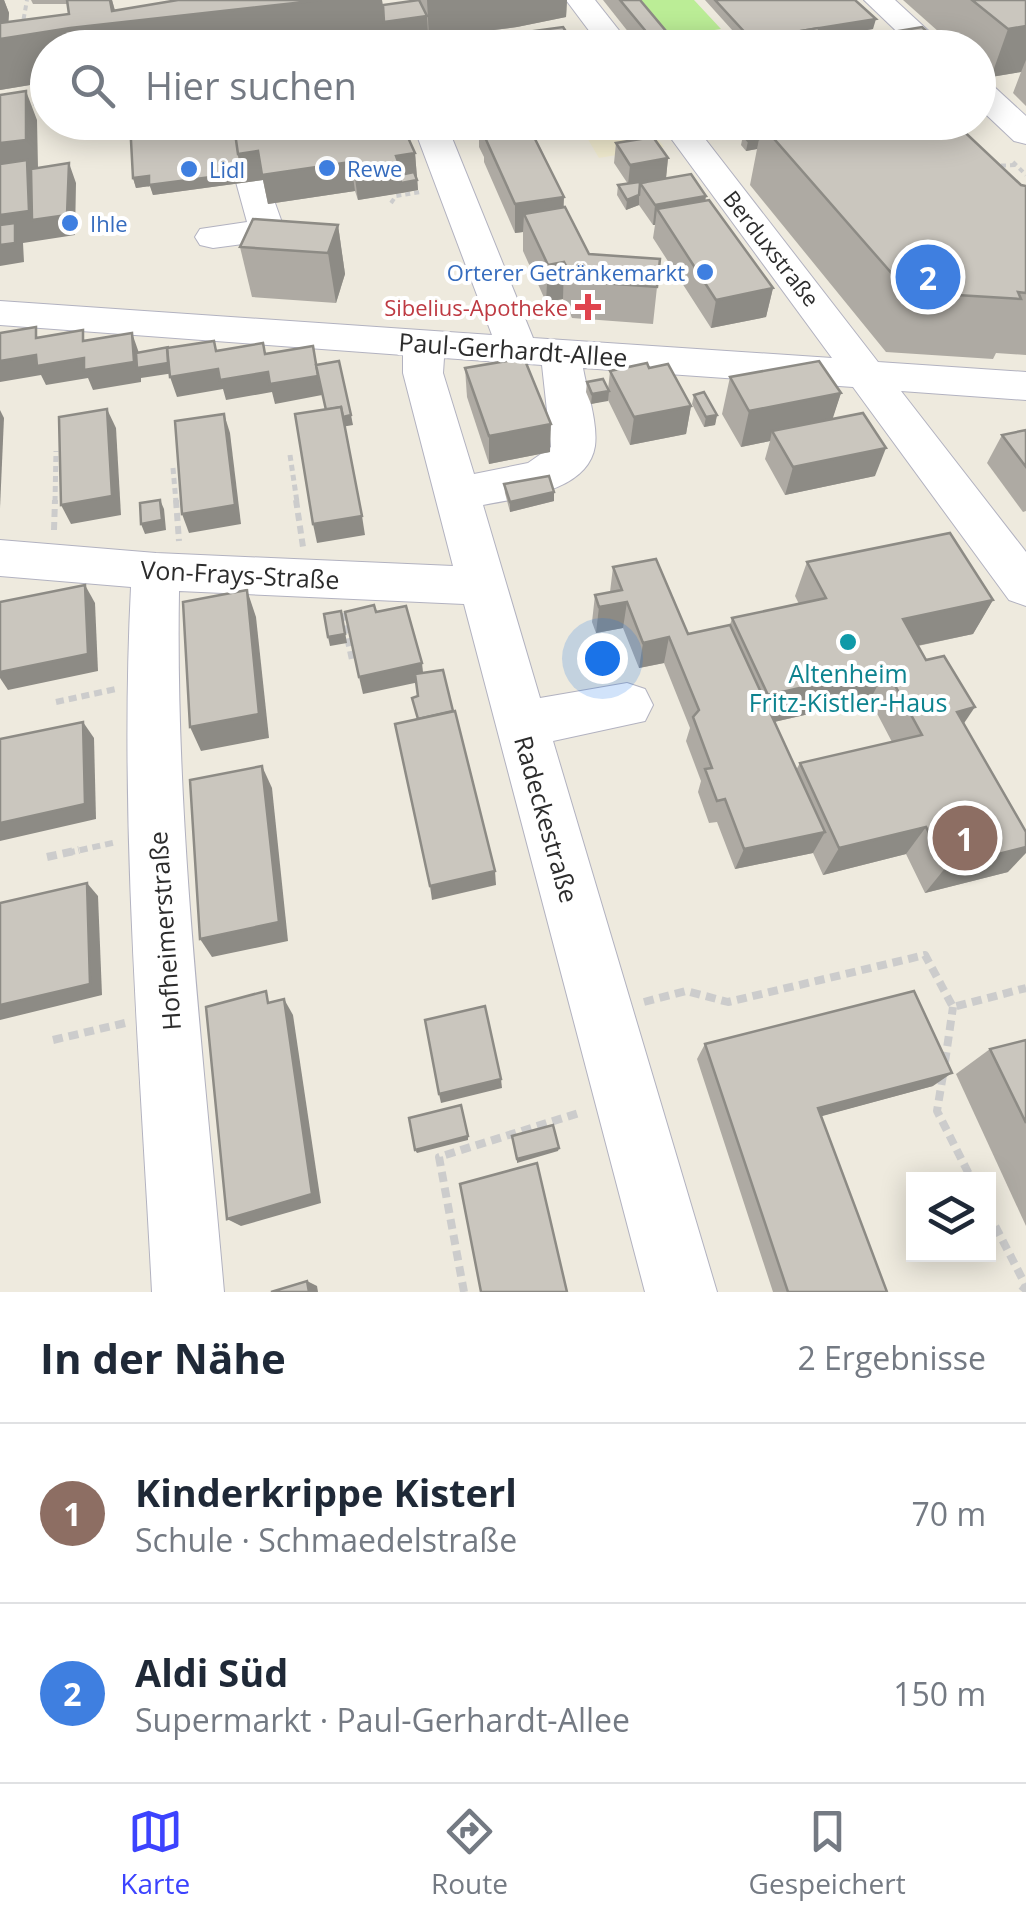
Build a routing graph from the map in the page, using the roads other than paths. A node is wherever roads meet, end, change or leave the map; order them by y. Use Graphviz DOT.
graph roads {
  1 [pos="580,0"];
  2 [pos="878,0"];
  3 [pos="604,30"];
  4 [pos="912,30"];
  5 [pos="996,98"];
  6 [pos="436,140"];
  7 [pos="688,140"];
  8 [pos="1021,150"];
  9 [pos="253,182"];
  10 [pos="212,238"];
  11 [pos="372,299"];
  12 [pos="0,313"];
  13 [pos="362,338"];
  14 [pos="424,344"];
  15 [pos="516,349"];
  16 [pos="560,352"];
  17 [pos="868,374"];
  18 [pos="1026,386"];
  19 [pos="456,494"];
  20 [pos="0,558"];
  21 [pos="168,571"];
  22 [pos="481,586"];
  23 [pos="1026,586"];
  24 [pos="628,705"];
  25 [pos="520,724"];
  26 [pos="188,1292"];
  27 [pos="681,1292"];
  1 -- 3 [label="street"];
  2 -- 4 [label="street"];
  5 -- 8 [label="street"];
  6 -- 15 [label="street"];
  7 -- 17 [label="street, Berduxstraße"];
  9 -- 10 [label="street"];
  11 -- 13 [label="street"];
  12 -- 13 [label="street, Paul-Gerhardt-Allee"];
  13 -- 14 [label="street, Paul-Gerhardt-Allee"];
  14 -- 15 [label="street, Paul-Gerhardt-Allee"];
  14 -- 19 [label="street, Radeckestraße"];
  15 -- 16 [label="street, Paul-Gerhardt-Allee"];
  16 -- 17 [label="street, Paul-Gerhardt-Allee"];
  16 -- 19 [label="street"];
  17 -- 18 [label="street, Paul-Gerhardt-Allee"];
  17 -- 23 [label="street, Berduxstraße"];
  19 -- 22 [label="street, Radeckestraße"];
  20 -- 21 [label="street, Von-Frays-Straße"];
  21 -- 22 [label="street, Von-Frays-Straße"];
  21 -- 26 [label="street, Hofheimerstraße"];
  22 -- 25 [label="street, Radeckestraße"];
  24 -- 25 [label="street"];
  25 -- 27 [label="street, Radeckestraße"];
}
